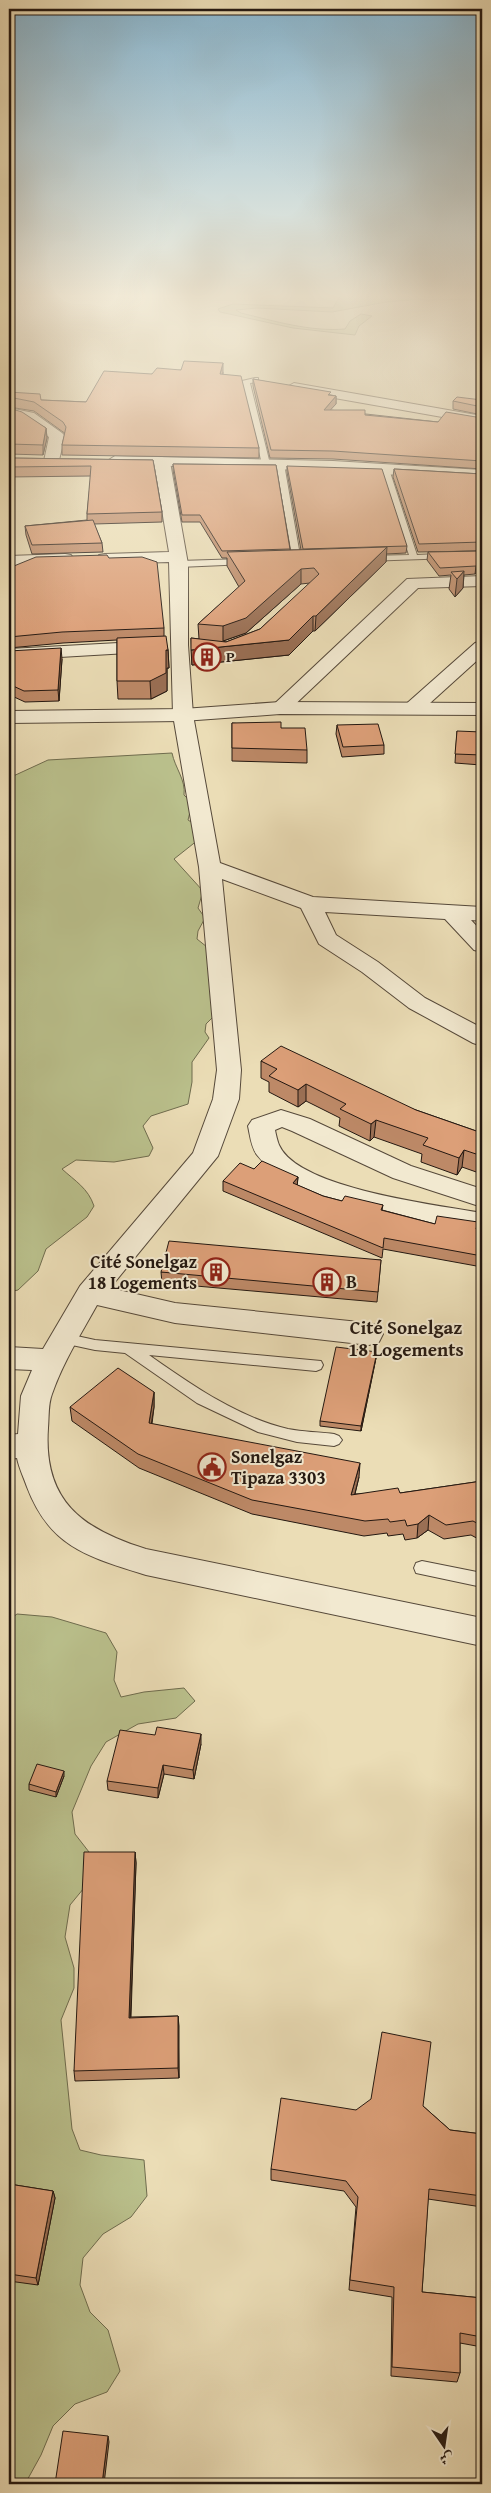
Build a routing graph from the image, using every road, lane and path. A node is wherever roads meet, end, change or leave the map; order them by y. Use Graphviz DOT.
graph roads {
  1 [pos="256,410"];
  2 [pos="427,410"];
  3 [pos="9,412"];
  4 [pos="482,420"];
  5 [pos="35,461"];
  6 [pos="52,461"];
  7 [pos="72,461"];
  8 [pos="102,461"];
  9 [pos="162,462"];
  10 [pos="273,464"];
  11 [pos="385,469"];
  12 [pos="482,475"];
  13 [pos="482,555"];
  14 [pos="414,557"];
  15 [pos="356,559"];
  16 [pos="307,560"];
  17 [pos="9,561"];
  18 [pos="178,561"];
  19 [pos="288,561"];
  20 [pos="297,561"];
  21 [pos="258,562"];
  22 [pos="482,581"];
  23 [pos="179,645"];
  24 [pos="197,647"];
  25 [pos="482,647"];
  26 [pos="9,655"];
  27 [pos="280,708"];
  28 [pos="412,709"];
  29 [pos="482,709"];
  30 [pos="183,715"];
  31 [pos="9,717"];
  32 [pos="210,867"];
  33 [pos="310,904"];
  34 [pos="451,912"];
  35 [pos="482,914"];
  36 [pos="482,945"];
  37 [pos="482,1038"];
  38 [pos="482,1198"];
  39 [pos="482,1222"];
  40 [pos="90,1293"];
  41 [pos="369,1334"];
  42 [pos="128,1348"];
  43 [pos="57,1349"];
  44 [pos="13,1352"];
  45 [pos="316,1365"];
  46 [pos="334,1440"];
  47 [pos="20,1446"];
  48 [pos="422,1568"];
  49 [pos="482,1580"];
  50 [pos="482,1632"];
  1 -- 10 [label="lane"];
  2 -- 4 [label="street"];
  3 -- 6 [label="street"];
  5 -- 6 [label="street"];
  6 -- 7 [label="street"];
  8 -- 9 [label="street"];
  9 -- 10 [label="street"];
  9 -- 18 [label="street"];
  10 -- 11 [label="street"];
  10 -- 20 [label="lane"];
  11 -- 12 [label="street"];
  11 -- 14 [label="lane"];
  13 -- 14 [label="lane"];
  14 -- 15 [label="lane"];
  16 -- 20 [label="lane"];
  17 -- 18 [label="street"];
  18 -- 21 [label="lane"];
  18 -- 23 [label="street"];
  19 -- 20 [label="lane"];
  22 -- 27 [label="street"];
  23 -- 24 [label="street"];
  23 -- 26 [label="street"];
  23 -- 30 [label="street"];
  25 -- 28 [label="street"];
  27 -- 28 [label="street"];
  27 -- 30 [label="street"];
  28 -- 29 [label="street"];
  30 -- 31 [label="street"];
  30 -- 32 [label="street"];
  32 -- 33 [label="street"];
  32 -- 40 [label="street"];
  33 -- 34 [label="street"];
  33 -- 37 [label="street"];
  34 -- 35 [label="street"];
  34 -- 36 [label="street"];
  38 -- 39 [label="street"];
  40 -- 41 [label="street"];
  40 -- 43 [label="street"];
  42 -- 43 [label="lane"];
  42 -- 45 [label="lane"];
  42 -- 46 [label="lane"];
  43 -- 44 [label="street"];
  43 -- 47 [label="street"];
  47 -- 50 [label="street"];
  48 -- 49 [label="lane"];
}
